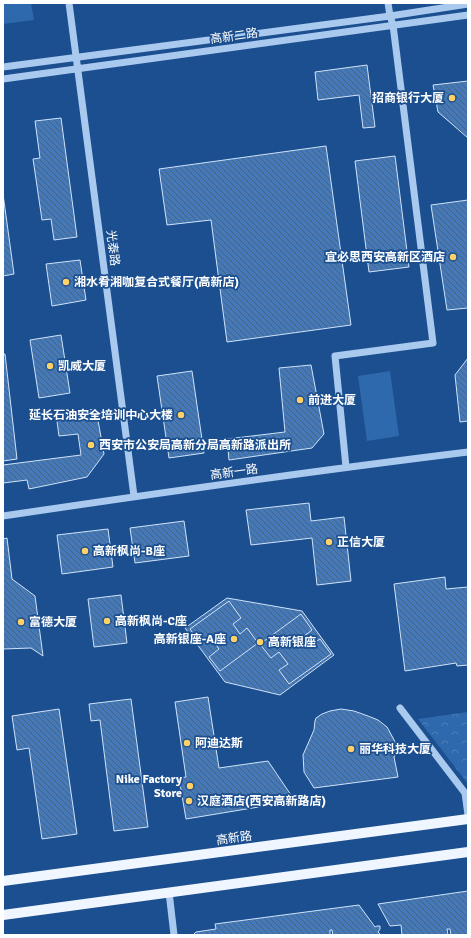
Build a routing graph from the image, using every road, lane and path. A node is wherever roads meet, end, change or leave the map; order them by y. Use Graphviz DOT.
graph roads {
  1 [pos="69,3"];
  2 [pos="388,3"];
  3 [pos="468,4"];
  4 [pos="468,15"];
  5 [pos="390,16"];
  6 [pos="394,26"];
  7 [pos="76,57"];
  8 [pos="3,67"];
  9 [pos="78,69"];
  10 [pos="3,79"];
  11 [pos="468,452"];
  12 [pos="346,467"];
  13 [pos="134,496"];
  14 [pos="3,516"];
  15 [pos="400,708"];
  16 [pos="468,815"];
  17 [pos="468,818"];
  18 [pos="468,852"];
  19 [pos="3,881"];
  20 [pos="169,892"];
  21 [pos="3,915"];
  22 [pos="174,935"];
  1 -- 7 [label="street, 光泰路"];
  2 -- 5 [label="street"];
  3 -- 5 [label="street, 高新二路"];
  4 -- 6 [label="street, 高新二路"];
  5 -- 6 [label="street"];
  5 -- 7 [label="street, 高新二路"];
  6 -- 9 [label="street, 高新二路"];
  6 -- 12 [label="street"];
  7 -- 8 [label="street, 高新二路"];
  7 -- 9 [label="street, 光泰路"];
  9 -- 10 [label="street, 高新二路"];
  9 -- 13 [label="street, 光泰路"];
  11 -- 12 [label="street, 高新一路"];
  12 -- 13 [label="street, 高新一路"];
  13 -- 14 [label="street, 高新一路"];
  15 -- 16 [label="street"];
  17 -- 19 [label="main road, 高新路"];
  18 -- 20 [label="main road"];
  20 -- 21 [label="main road"];
  20 -- 22 [label="street"];
}
